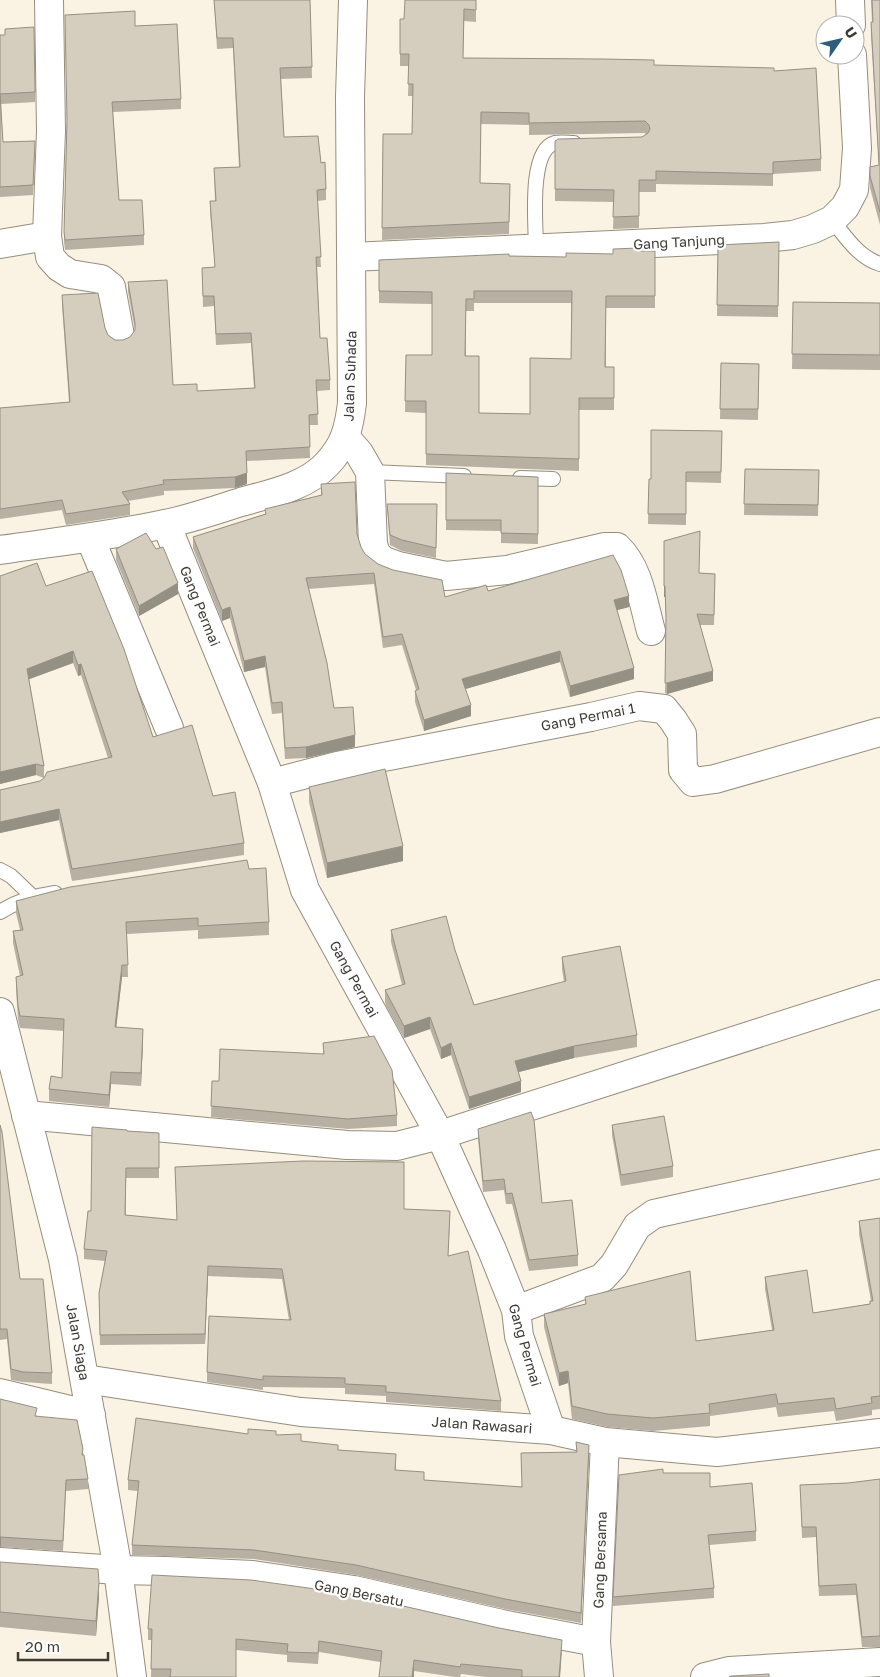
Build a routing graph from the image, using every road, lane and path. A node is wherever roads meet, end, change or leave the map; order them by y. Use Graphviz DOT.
graph roads {
  1 [pos="49,0"];
  2 [pos="353,0"];
  3 [pos="850,0"];
  4 [pos="851,15"];
  5 [pos="853,65"];
  6 [pos="583,142"];
  7 [pos="832,220"];
  8 [pos="47,236"];
  9 [pos="0,244"];
  10 [pos="536,248"];
  11 [pos="351,257"];
  12 [pos="880,264"];
  13 [pos="120,336"];
  14 [pos="346,438"];
  15 [pos="370,472"];
  16 [pos="476,476"];
  17 [pos="505,477"];
  18 [pos="553,479"];
  19 [pos="166,524"];
  20 [pos="90,538"];
  21 [pos="0,550"];
  22 [pos="651,631"];
  23 [pos="169,728"];
  24 [pos="880,732"];
  25 [pos="272,783"];
  26 [pos="0,870"];
  27 [pos="71,890"];
  28 [pos="32,896"];
  29 [pos="0,912"];
  30 [pos="880,994"];
  31 [pos="0,1012"];
  32 [pos="5,1051"];
  33 [pos="26,1115"];
  34 [pos="440,1135"];
  35 [pos="880,1164"];
  36 [pos="516,1310"];
  37 [pos="84,1379"];
  38 [pos="0,1393"];
  39 [pos="91,1415"];
  40 [pos="551,1430"];
  41 [pos="880,1433"];
  42 [pos="605,1442"];
  43 [pos="0,1562"];
  44 [pos="118,1570"];
  45 [pos="596,1642"];
  46 [pos="880,1662"];
  47 [pos="132,1677"];
  48 [pos="599,1677"];
  49 [pos="705,1677"];
  1 -- 8 [label="street"];
  2 -- 11 [label="street, Jalan Suhada"];
  3 -- 4 [label="street"];
  5 -- 7 [label="street, Gang Tanjung"];
  6 -- 10 [label="lane"];
  7 -- 10 [label="street, Gang Tanjung"];
  7 -- 12 [label="lane"];
  8 -- 9 [label="street"];
  8 -- 13 [label="street"];
  10 -- 11 [label="street, Gang Tanjung"];
  11 -- 14 [label="street, Jalan Suhada"];
  14 -- 15 [label="street"];
  14 -- 19 [label="street, Jalan Suhada"];
  15 -- 16 [label="lane"];
  15 -- 22 [label="street"];
  17 -- 18 [label="lane"];
  19 -- 20 [label="street, Jalan Suhada"];
  19 -- 25 [label="street, Gang Permai"];
  20 -- 21 [label="street, Jalan Suhada"];
  20 -- 23 [label="street"];
  24 -- 25 [label="street, Gang Permai 1"];
  25 -- 34 [label="street, Gang Permai"];
  26 -- 28 [label="lane"];
  27 -- 28 [label="lane"];
  28 -- 29 [label="lane"];
  30 -- 34 [label="street"];
  31 -- 32 [label="street, Jalan Siaga"];
  32 -- 33 [label="street, Jalan Siaga"];
  33 -- 34 [label="street"];
  33 -- 37 [label="street, Jalan Siaga"];
  34 -- 36 [label="street, Gang Permai"];
  35 -- 36 [label="street"];
  36 -- 40 [label="street, Gang Permai"];
  37 -- 39 [label="street, Jalan Siaga"];
  37 -- 40 [label="street, Jalan Rawasari"];
  38 -- 39 [label="street"];
  39 -- 44 [label="street, Jalan Siaga"];
  40 -- 42 [label="street, Jalan Rawasari"];
  41 -- 42 [label="street, Jalan Rawasari"];
  42 -- 45 [label="street, Gang Bersama"];
  43 -- 44 [label="street, Gang Bersatu"];
  44 -- 45 [label="street, Gang Bersatu"];
  44 -- 47 [label="street, Jalan Siaga"];
  45 -- 48 [label="street, Gang Bersama"];
  46 -- 49 [label="street"];
}
